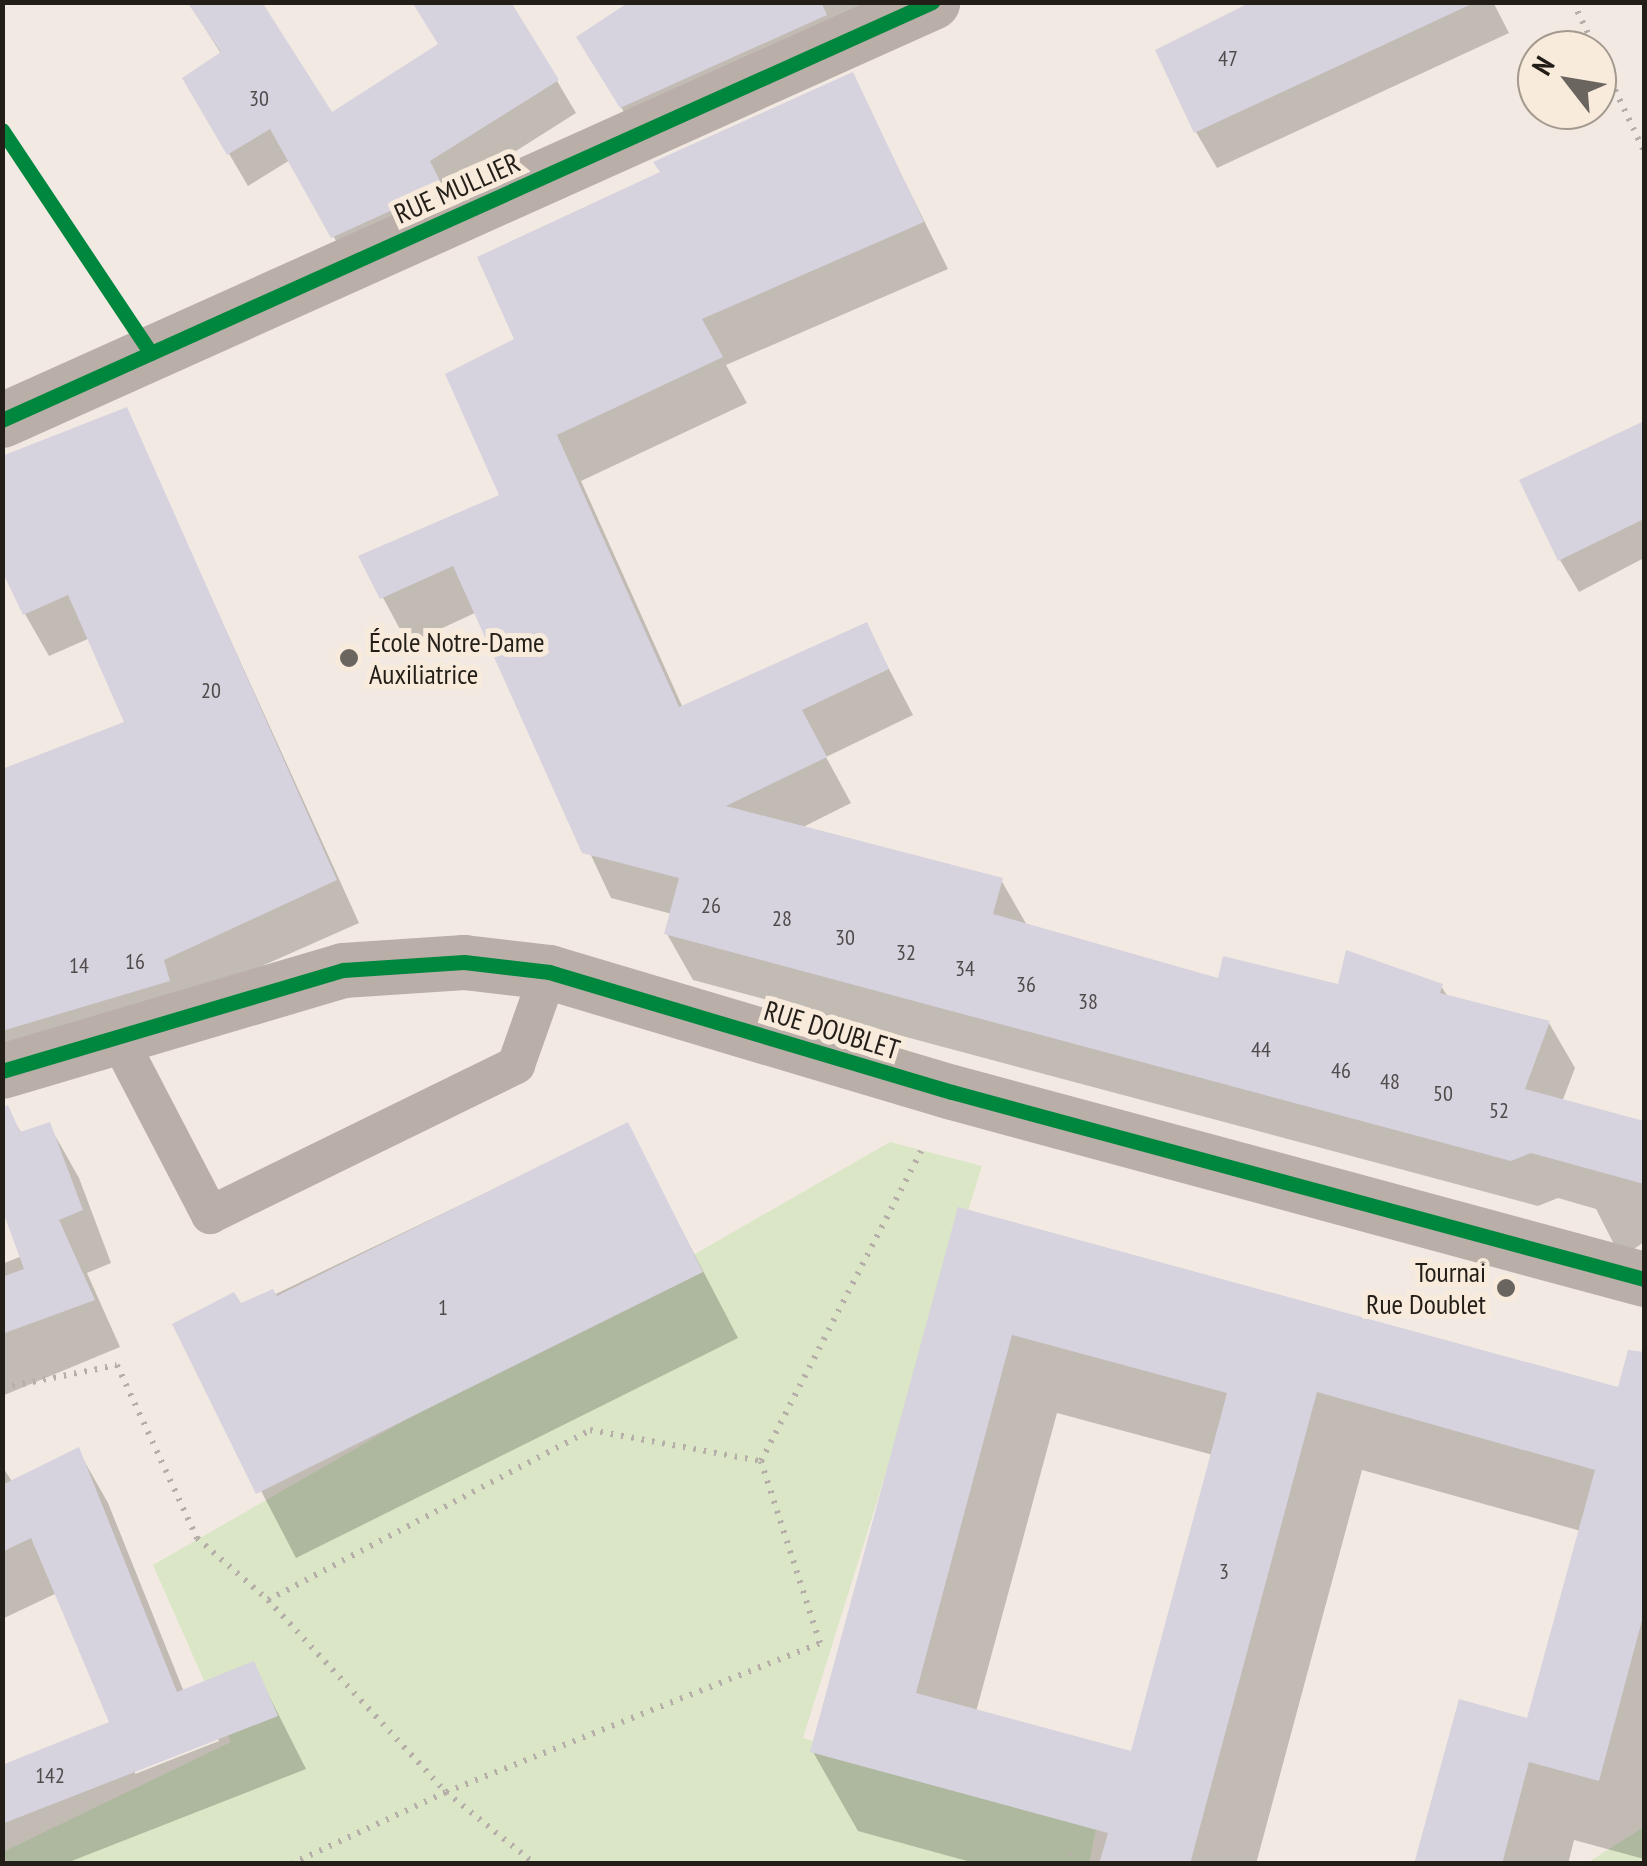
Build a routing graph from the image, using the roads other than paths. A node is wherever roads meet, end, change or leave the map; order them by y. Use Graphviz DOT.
graph roads {
  1 [pos="932,2"];
  2 [pos="2,420"];
  3 [pos="549,972"];
  4 [pos="116,1036"];
  5 [pos="2,1071"];
  6 [pos="1644,1279"];
  1 -- 2 [label="street, RUE MULLIER"];
  3 -- 4 [label="street, RUE DOUBLET"];
  3 -- 4 [label="lane"];
  3 -- 6 [label="street, RUE DOUBLET"];
  4 -- 5 [label="street, RUE DOUBLET"];
}
